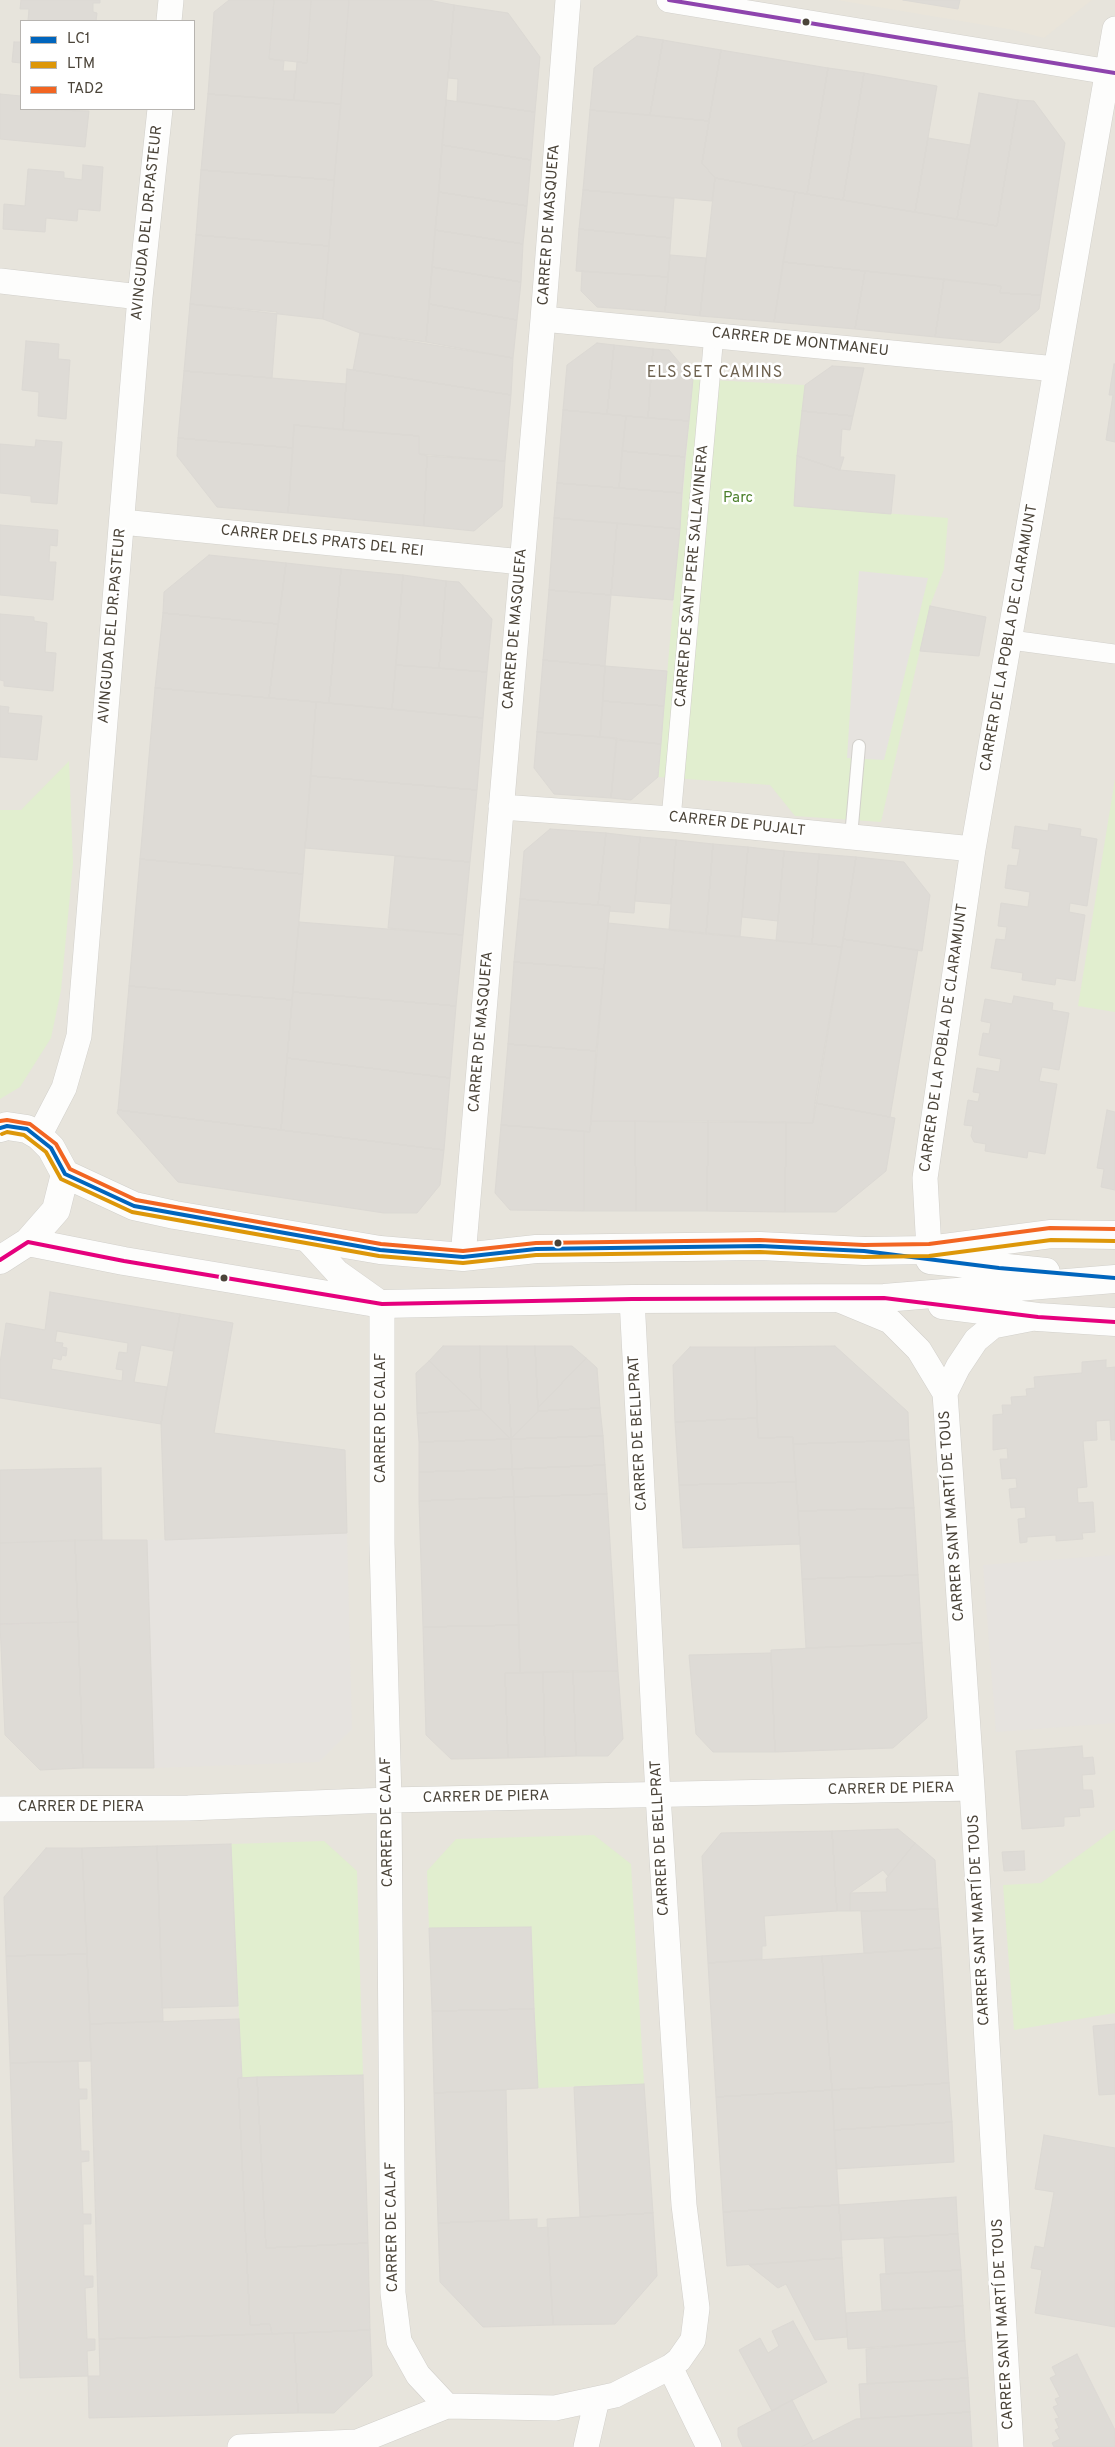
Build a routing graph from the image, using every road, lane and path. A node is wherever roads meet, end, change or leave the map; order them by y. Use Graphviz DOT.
graph roads {
  1 [pos="171,0"];
  2 [pos="568,0"];
  3 [pos="669,0"];
  4 [pos="169,20"];
  5 [pos="1115,29"];
  6 [pos="1111,72"];
  7 [pos="160,110"];
  8 [pos="0,281"];
  9 [pos="140,297"];
  10 [pos="543,319"];
  11 [pos="714,334"];
  12 [pos="1056,369"];
  13 [pos="122,522"];
  14 [pos="522,562"];
  15 [pos="1010,640"];
  16 [pos="1115,654"];
  17 [pos="859,746"];
  18 [pos="501,807"];
  19 [pos="671,819"];
  20 [pos="851,837"];
  21 [pos="973,849"];
  22 [pos="0,1128"];
  23 [pos="39,1136"];
  24 [pos="65,1174"];
  25 [pos="1115,1234"];
  26 [pos="305,1237"];
  27 [pos="28,1242"];
  28 [pos="929,1250"];
  29 [pos="864,1251"];
  30 [pos="463,1257"];
  31 [pos="0,1260"];
  32 [pos="1115,1279"];
  33 [pos="833,1297"];
  34 [pos="884,1298"];
  35 [pos="632,1299"];
  36 [pos="382,1304"];
  37 [pos="1038,1317"];
  38 [pos="1115,1322"];
  39 [pos="944,1393"];
  40 [pos="972,1788"];
  41 [pos="658,1795"];
  42 [pos="389,1800"];
  43 [pos="0,1809"];
  44 [pos="670,2367"];
  45 [pos="597,2399"];
  46 [pos="447,2406"];
  47 [pos="240,2447"];
  48 [pos="586,2447"];
  49 [pos="709,2447"];
  50 [pos="1011,2447"];
  1 -- 4 [label="street"];
  2 -- 10 [label="street, CARRER DE MASQUEFA"];
  3 -- 6 [label="street"];
  5 -- 6 [label="street, CARRER DE LA POBLA DE CLARAMUNT"];
  6 -- 12 [label="street, CARRER DE LA POBLA DE CLARAMUNT"];
  7 -- 9 [label="street, AVINGUDA DEL DR.PASTEUR"];
  8 -- 9 [label="street"];
  9 -- 13 [label="street, AVINGUDA DEL DR.PASTEUR"];
  10 -- 11 [label="street, CARRER DE MONTMANEU"];
  10 -- 14 [label="street, CARRER DE MASQUEFA"];
  11 -- 12 [label="street, CARRER DE MONTMANEU"];
  11 -- 19 [label="street, CARRER DE SANT PERE SALLAVINERA"];
  12 -- 15 [label="street, CARRER DE LA POBLA DE CLARAMUNT"];
  13 -- 14 [label="street, CARRER DELS PRATS DEL REI"];
  13 -- 23 [label="street, AVINGUDA DEL DR.PASTEUR"];
  14 -- 18 [label="street, CARRER DE MASQUEFA"];
  15 -- 16 [label="street"];
  15 -- 21 [label="street, CARRER DE LA POBLA DE CLARAMUNT"];
  17 -- 20 [label="lane"];
  18 -- 19 [label="street, CARRER DE PUJALT"];
  18 -- 30 [label="street, CARRER DE MASQUEFA"];
  19 -- 20 [label="street, CARRER DE PUJALT"];
  20 -- 21 [label="street, CARRER DE PUJALT"];
  21 -- 28 [label="street, CARRER DE LA POBLA DE CLARAMUNT"];
  22 -- 23 [label="street"];
  23 -- 24 [label="street"];
  24 -- 26 [label="street"];
  24 -- 27 [label="street"];
  25 -- 28 [label="street"];
  26 -- 30 [label="street"];
  26 -- 36 [label="street"];
  27 -- 31 [label="street"];
  27 -- 36 [label="street"];
  28 -- 29 [label="street"];
  29 -- 30 [label="street"];
  29 -- 32 [label="street"];
  32 -- 34 [label="street"];
  33 -- 34 [label="street"];
  33 -- 35 [label="street"];
  33 -- 39 [label="street"];
  34 -- 37 [label="street"];
  35 -- 36 [label="street"];
  35 -- 41 [label="street, CARRER DE BELLPRAT"];
  36 -- 42 [label="street, CARRER DE CALAF"];
  37 -- 38 [label="street"];
  37 -- 39 [label="street"];
  39 -- 40 [label="street, CARRER SANT MARTÍ DE TOUS"];
  40 -- 41 [label="street, CARRER DE PIERA"];
  40 -- 50 [label="street, CARRER SANT MARTÍ DE TOUS"];
  41 -- 42 [label="street, CARRER DE PIERA"];
  41 -- 44 [label="street, CARRER DE BELLPRAT"];
  42 -- 43 [label="street, CARRER DE PIERA"];
  42 -- 46 [label="street, CARRER DE CALAF"];
  44 -- 45 [label="street"];
  44 -- 49 [label="street"];
  45 -- 46 [label="street"];
  45 -- 48 [label="street"];
  46 -- 47 [label="street"];
}
